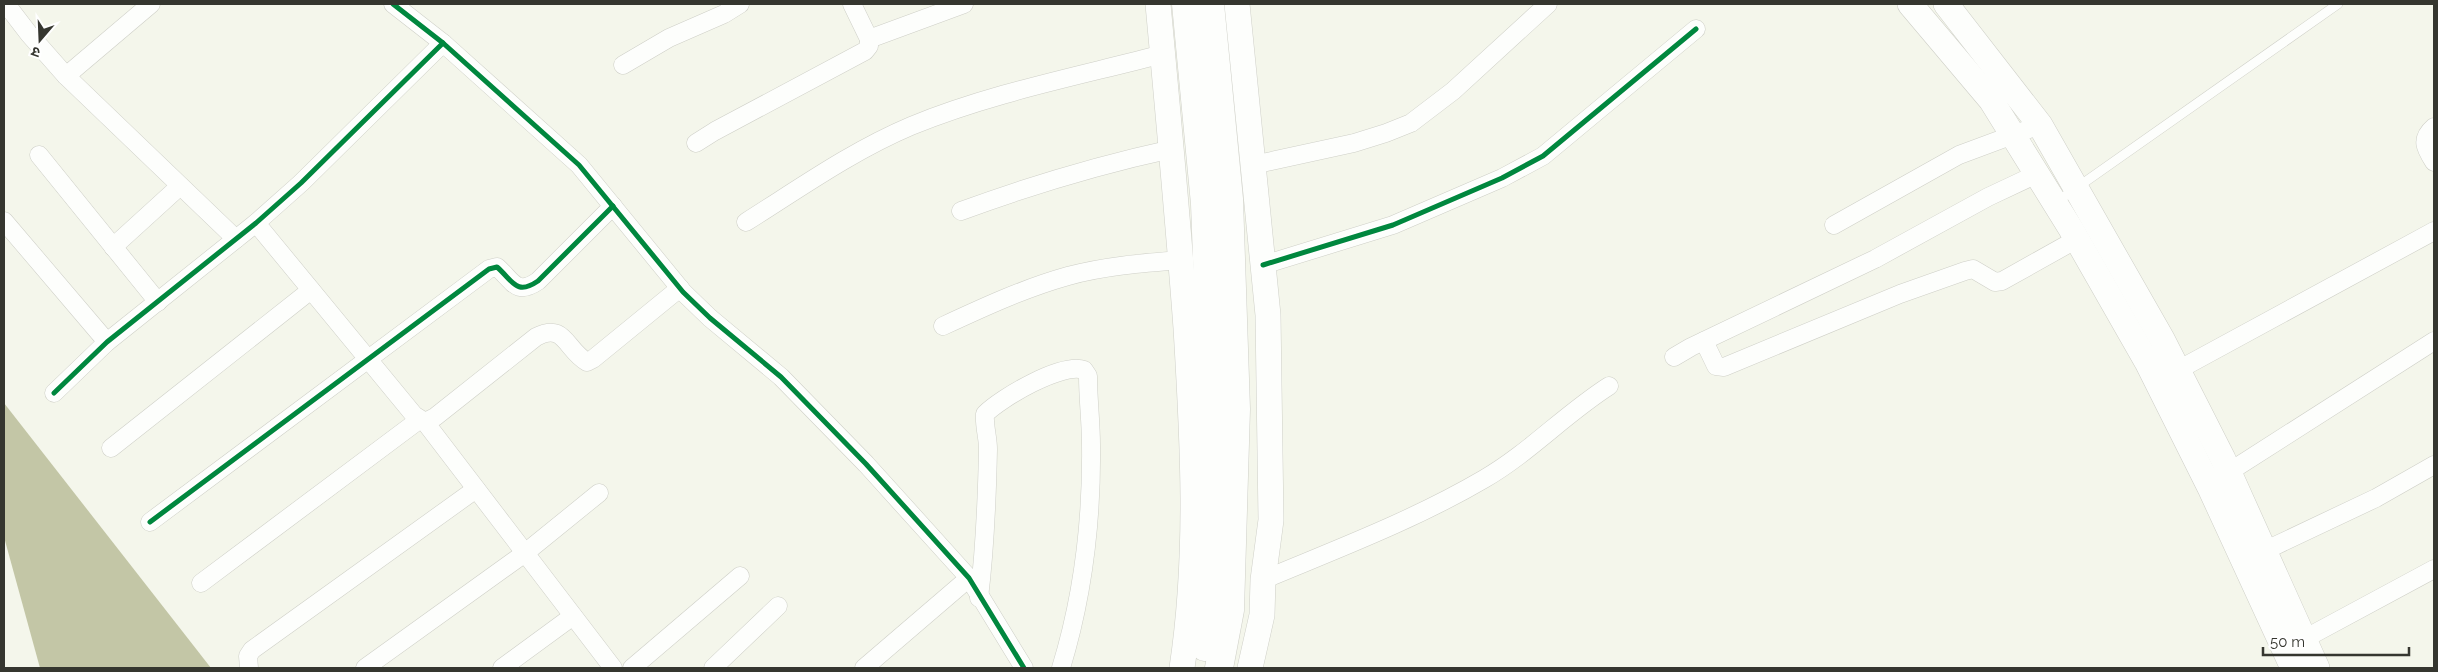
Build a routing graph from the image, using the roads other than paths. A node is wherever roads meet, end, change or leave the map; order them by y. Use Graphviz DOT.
graph roads {
  1 [pos="6,4"];
  2 [pos="151,4"];
  3 [pos="393,4"];
  4 [pos="740,4"];
  5 [pos="852,4"];
  6 [pos="964,4"];
  7 [pos="1158,4"];
  8 [pos="1186,4"];
  9 [pos="1210,4"];
  10 [pos="1237,4"];
  11 [pos="1548,4"];
  12 [pos="1910,4"];
  13 [pos="1946,4"];
  14 [pos="2338,4"];
  15 [pos="1696,29"];
  16 [pos="869,39"];
  17 [pos="443,43"];
  18 [pos="1163,54"];
  19 [pos="623,65"];
  20 [pos="66,76"];
  21 [pos="2040,125"];
  22 [pos="2434,126"];
  23 [pos="2013,135"];
  24 [pos="696,143"];
  25 [pos="1172,149"];
  26 [pos="39,154"];
  27 [pos="2434,162"];
  28 [pos="1253,165"];
  29 [pos="2037,174"];
  30 [pos="180,186"];
  31 [pos="2076,188"];
  32 [pos="2055,203"];
  33 [pos="613,206"];
  34 [pos="961,211"];
  35 [pos="4,221"];
  36 [pos="746,222"];
  37 [pos="256,223"];
  38 [pos="1834,225"];
  39 [pos="2434,231"];
  40 [pos="236,239"];
  41 [pos="2077,239"];
  42 [pos="113,247"];
  43 [pos="1181,260"];
  44 [pos="1263,266"];
  45 [pos="680,288"];
  46 [pos="311,290"];
  47 [pos="158,302"];
  48 [pos="943,326"];
  49 [pos="1704,341"];
  50 [pos="2434,341"];
  51 [pos="107,342"];
  52 [pos="1674,357"];
  53 [pos="367,358"];
  54 [pos="2178,370"];
  55 [pos="1608,386"];
  56 [pos="54,393"];
  57 [pos="422,421"];
  58 [pos="111,448"];
  59 [pos="2434,465"];
  60 [pos="2229,472"];
  61 [pos="476,489"];
  62 [pos="599,493"];
  63 [pos="150,522"];
  64 [pos="2264,551"];
  65 [pos="524,552"];
  66 [pos="2434,569"];
  67 [pos="740,576"];
  68 [pos="969,578"];
  69 [pos="1263,580"];
  70 [pos="201,583"];
  71 [pos="980,598"];
  72 [pos="778,606"];
  73 [pos="573,616"];
  74 [pos="2304,640"];
  75 [pos="249,668"];
  76 [pos="365,668"];
  77 [pos="502,668"];
  78 [pos="613,668"];
  79 [pos="632,668"];
  80 [pos="713,668"];
  81 [pos="864,668"];
  82 [pos="1024,668"];
  83 [pos="1061,668"];
  84 [pos="1182,668"];
  85 [pos="1202,668"];
  86 [pos="1219,668"];
  87 [pos="1250,668"];
  88 [pos="2292,668"];
  89 [pos="2317,668"];
  1 -- 20 [label="street"];
  2 -- 20 [label="street"];
  3 -- 17 [label="street"];
  4 -- 19 [label="street"];
  5 -- 16 [label="street"];
  6 -- 16 [label="street"];
  7 -- 18 [label="main road"];
  8 -- 85 [label="main road"];
  9 -- 86 [label="main road"];
  10 -- 28 [label="main road"];
  11 -- 28 [label="street"];
  12 -- 23 [label="main road"];
  13 -- 21 [label="main road"];
  14 -- 31 [label="lane"];
  15 -- 44 [label="street"];
  16 -- 24 [label="street"];
  17 -- 33 [label="street"];
  17 -- 37 [label="street"];
  18 -- 25 [label="main road"];
  18 -- 36 [label="street"];
  20 -- 30 [label="street"];
  21 -- 23 [label="street"];
  21 -- 31 [label="main road"];
  22 -- 27 [label="street"];
  23 -- 29 [label="main road"];
  23 -- 38 [label="street"];
  25 -- 34 [label="street"];
  25 -- 43 [label="main road"];
  26 -- 42 [label="street"];
  28 -- 44 [label="main road"];
  29 -- 32 [label="main road"];
  29 -- 49 [label="street"];
  30 -- 40 [label="street"];
  30 -- 42 [label="street"];
  31 -- 32 [label="lane"];
  31 -- 54 [label="main road"];
  32 -- 41 [label="main road"];
  33 -- 45 [label="street"];
  33 -- 53 [label="street"];
  35 -- 51 [label="street"];
  37 -- 40 [label="street"];
  37 -- 46 [label="street"];
  39 -- 54 [label="street"];
  40 -- 47 [label="street"];
  41 -- 49 [label="street"];
  41 -- 88 [label="main road"];
  42 -- 47 [label="street"];
  43 -- 48 [label="street"];
  43 -- 84 [label="main road"];
  44 -- 69 [label="main road"];
  45 -- 57 [label="street"];
  45 -- 68 [label="street"];
  46 -- 53 [label="street"];
  46 -- 58 [label="street"];
  47 -- 51 [label="street"];
  49 -- 52 [label="street"];
  50 -- 60 [label="street"];
  51 -- 56 [label="street"];
  53 -- 57 [label="street"];
  53 -- 63 [label="street"];
  54 -- 60 [label="main road"];
  55 -- 69 [label="street"];
  57 -- 61 [label="street"];
  57 -- 70 [label="street"];
  59 -- 64 [label="street"];
  60 -- 64 [label="main road"];
  61 -- 65 [label="street"];
  61 -- 75 [label="street"];
  62 -- 65 [label="street"];
  64 -- 74 [label="main road"];
  65 -- 73 [label="street"];
  65 -- 76 [label="street"];
  66 -- 74 [label="street"];
  67 -- 79 [label="street"];
  68 -- 71 [label="street"];
  68 -- 81 [label="street"];
  69 -- 87 [label="main road"];
  71 -- 82 [label="street"];
  71 -- 83 [label="street"];
  72 -- 80 [label="street"];
  73 -- 77 [label="street"];
  73 -- 78 [label="street"];
  74 -- 89 [label="main road"];
}
